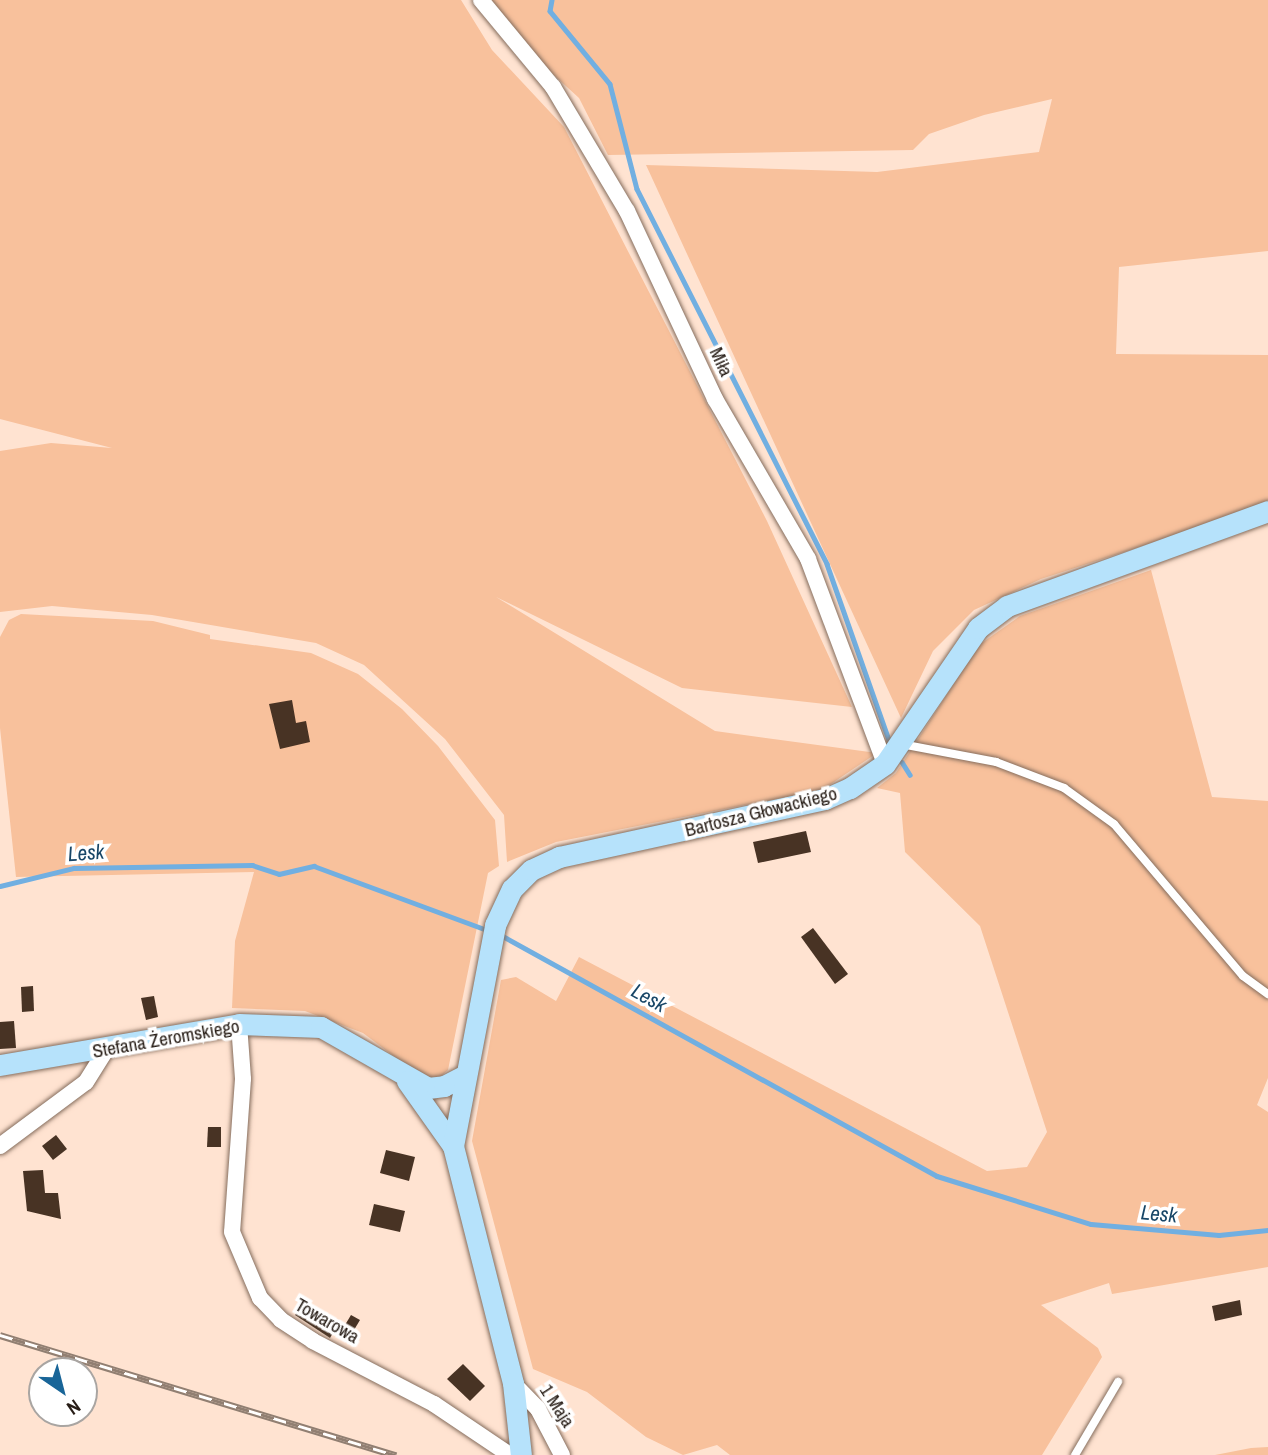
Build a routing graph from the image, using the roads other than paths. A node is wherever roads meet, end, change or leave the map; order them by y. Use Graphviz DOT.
graph roads {
  1 [pos="481,0"];
  2 [pos="1268,511"];
  3 [pos="901,744"];
  4 [pos="885,764"];
  5 [pos="1268,993"];
  6 [pos="239,1024"];
  7 [pos="107,1049"];
  8 [pos="0,1065"];
  9 [pos="466,1075"];
  10 [pos="402,1076"];
  11 [pos="0,1146"];
  12 [pos="453,1146"];
  13 [pos="1118,1382"];
  14 [pos="513,1383"];
  15 [pos="510,1455"];
  16 [pos="520,1455"];
  17 [pos="562,1455"];
  18 [pos="1074,1455"];
  1 -- 4 [label="street, Miła"];
  2 -- 3 [label="street, Bartosza Głowackiego"];
  3 -- 4 [label="street, Bartosza Głowackiego"];
  3 -- 5 [label="lane"];
  4 -- 9 [label="street, Bartosza Głowackiego"];
  6 -- 7 [label="street, Stefana Żeromskiego"];
  6 -- 10 [label="street, Stefana Żeromskiego"];
  6 -- 15 [label="street, Towarowa"];
  7 -- 8 [label="street, Stefana Żeromskiego"];
  7 -- 11 [label="street"];
  9 -- 10 [label="street, Stefana Żeromskiego"];
  9 -- 12 [label="street, Bartosza Głowackiego"];
  10 -- 12 [label="street, Stefana Żeromskiego"];
  12 -- 14 [label="street, Stefana Żeromskiego"];
  13 -- 18 [label="lane"];
  14 -- 16 [label="street, Stefana Żeromskiego"];
  14 -- 17 [label="street, 1 Maja"];
}
